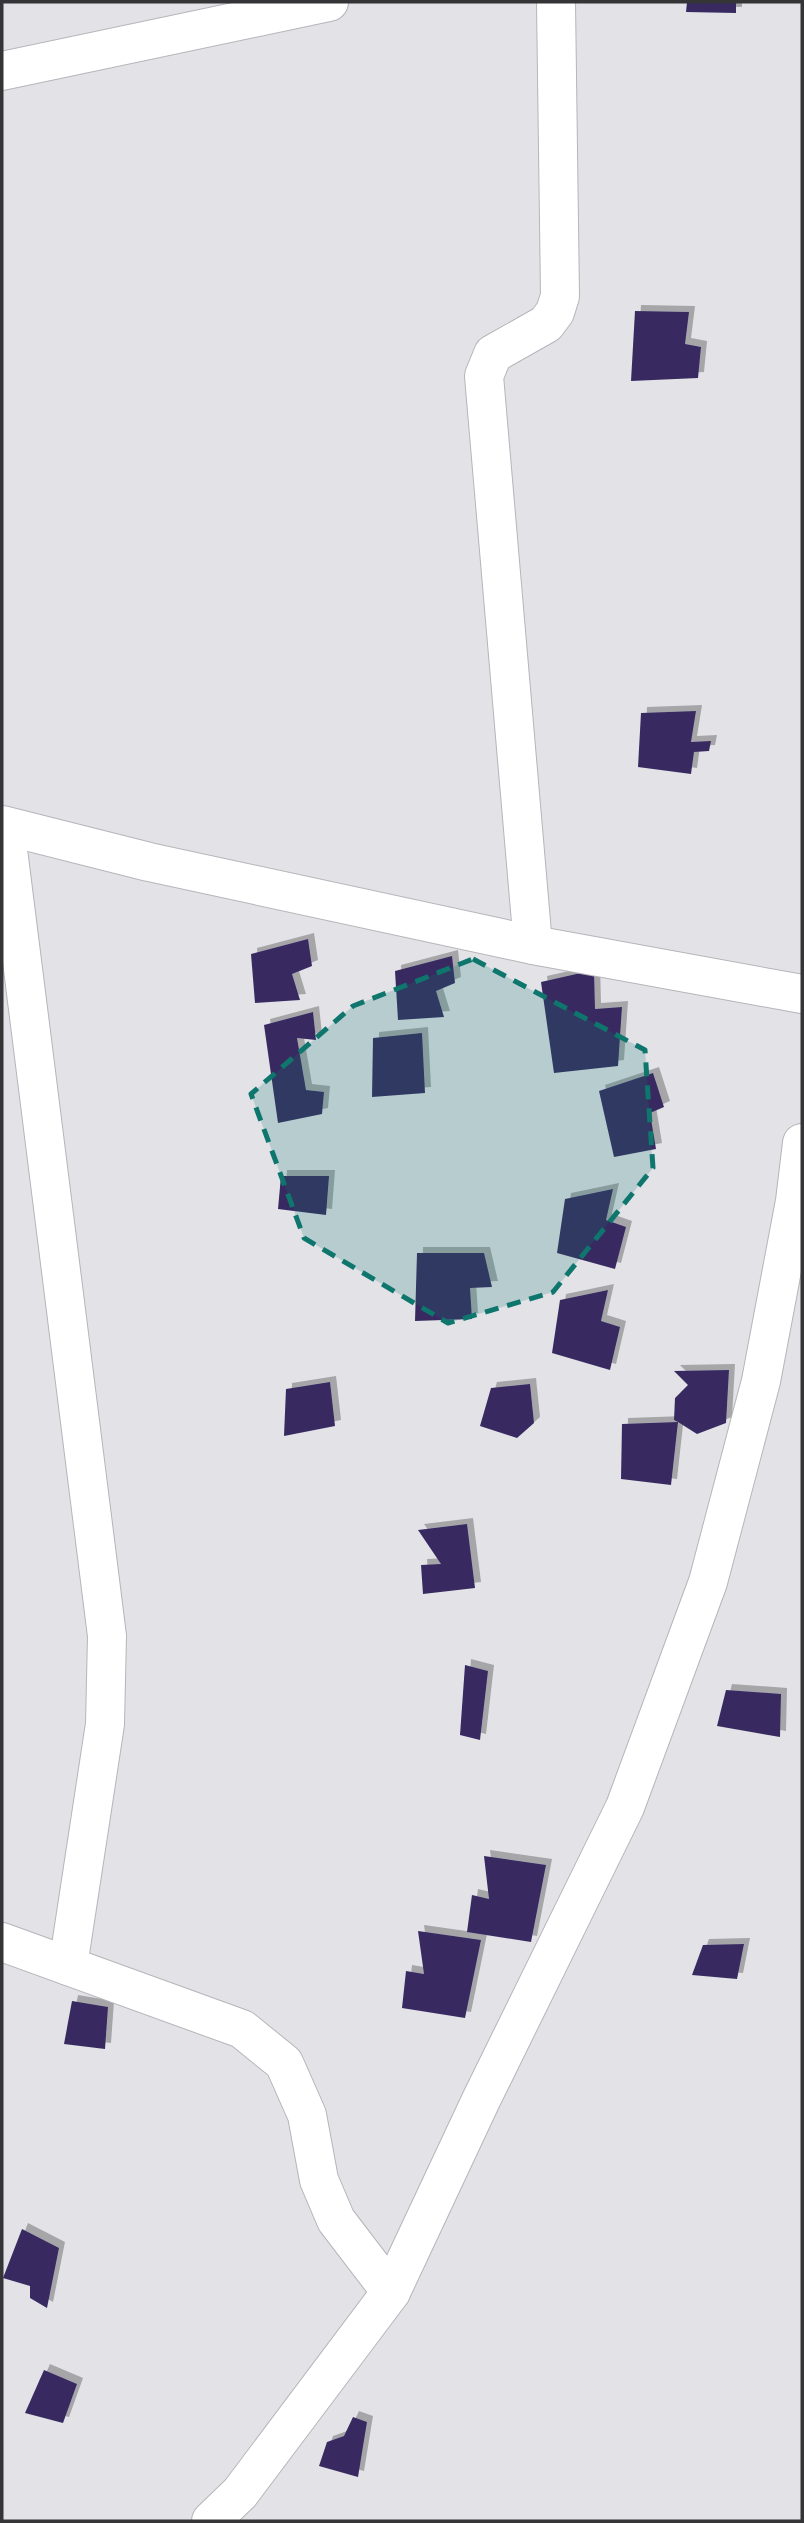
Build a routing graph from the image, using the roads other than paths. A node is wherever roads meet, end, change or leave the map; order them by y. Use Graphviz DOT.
graph roads {
  1 [pos="329,2"];
  2 [pos="556,2"];
  3 [pos="2,71"];
  4 [pos="3,825"];
  5 [pos="533,946"];
  6 [pos="802,994"];
  7 [pos="802,1143"];
  8 [pos="2,1942"];
  9 [pos="68,1966"];
  10 [pos="391,2292"];
  11 [pos="211,2521"];
  1 -- 3 [label="street"];
  2 -- 5 [label="street"];
  4 -- 5 [label="street"];
  4 -- 9 [label="street"];
  5 -- 6 [label="street"];
  7 -- 10 [label="street"];
  8 -- 9 [label="street"];
  9 -- 10 [label="street"];
  10 -- 11 [label="street"];
}
